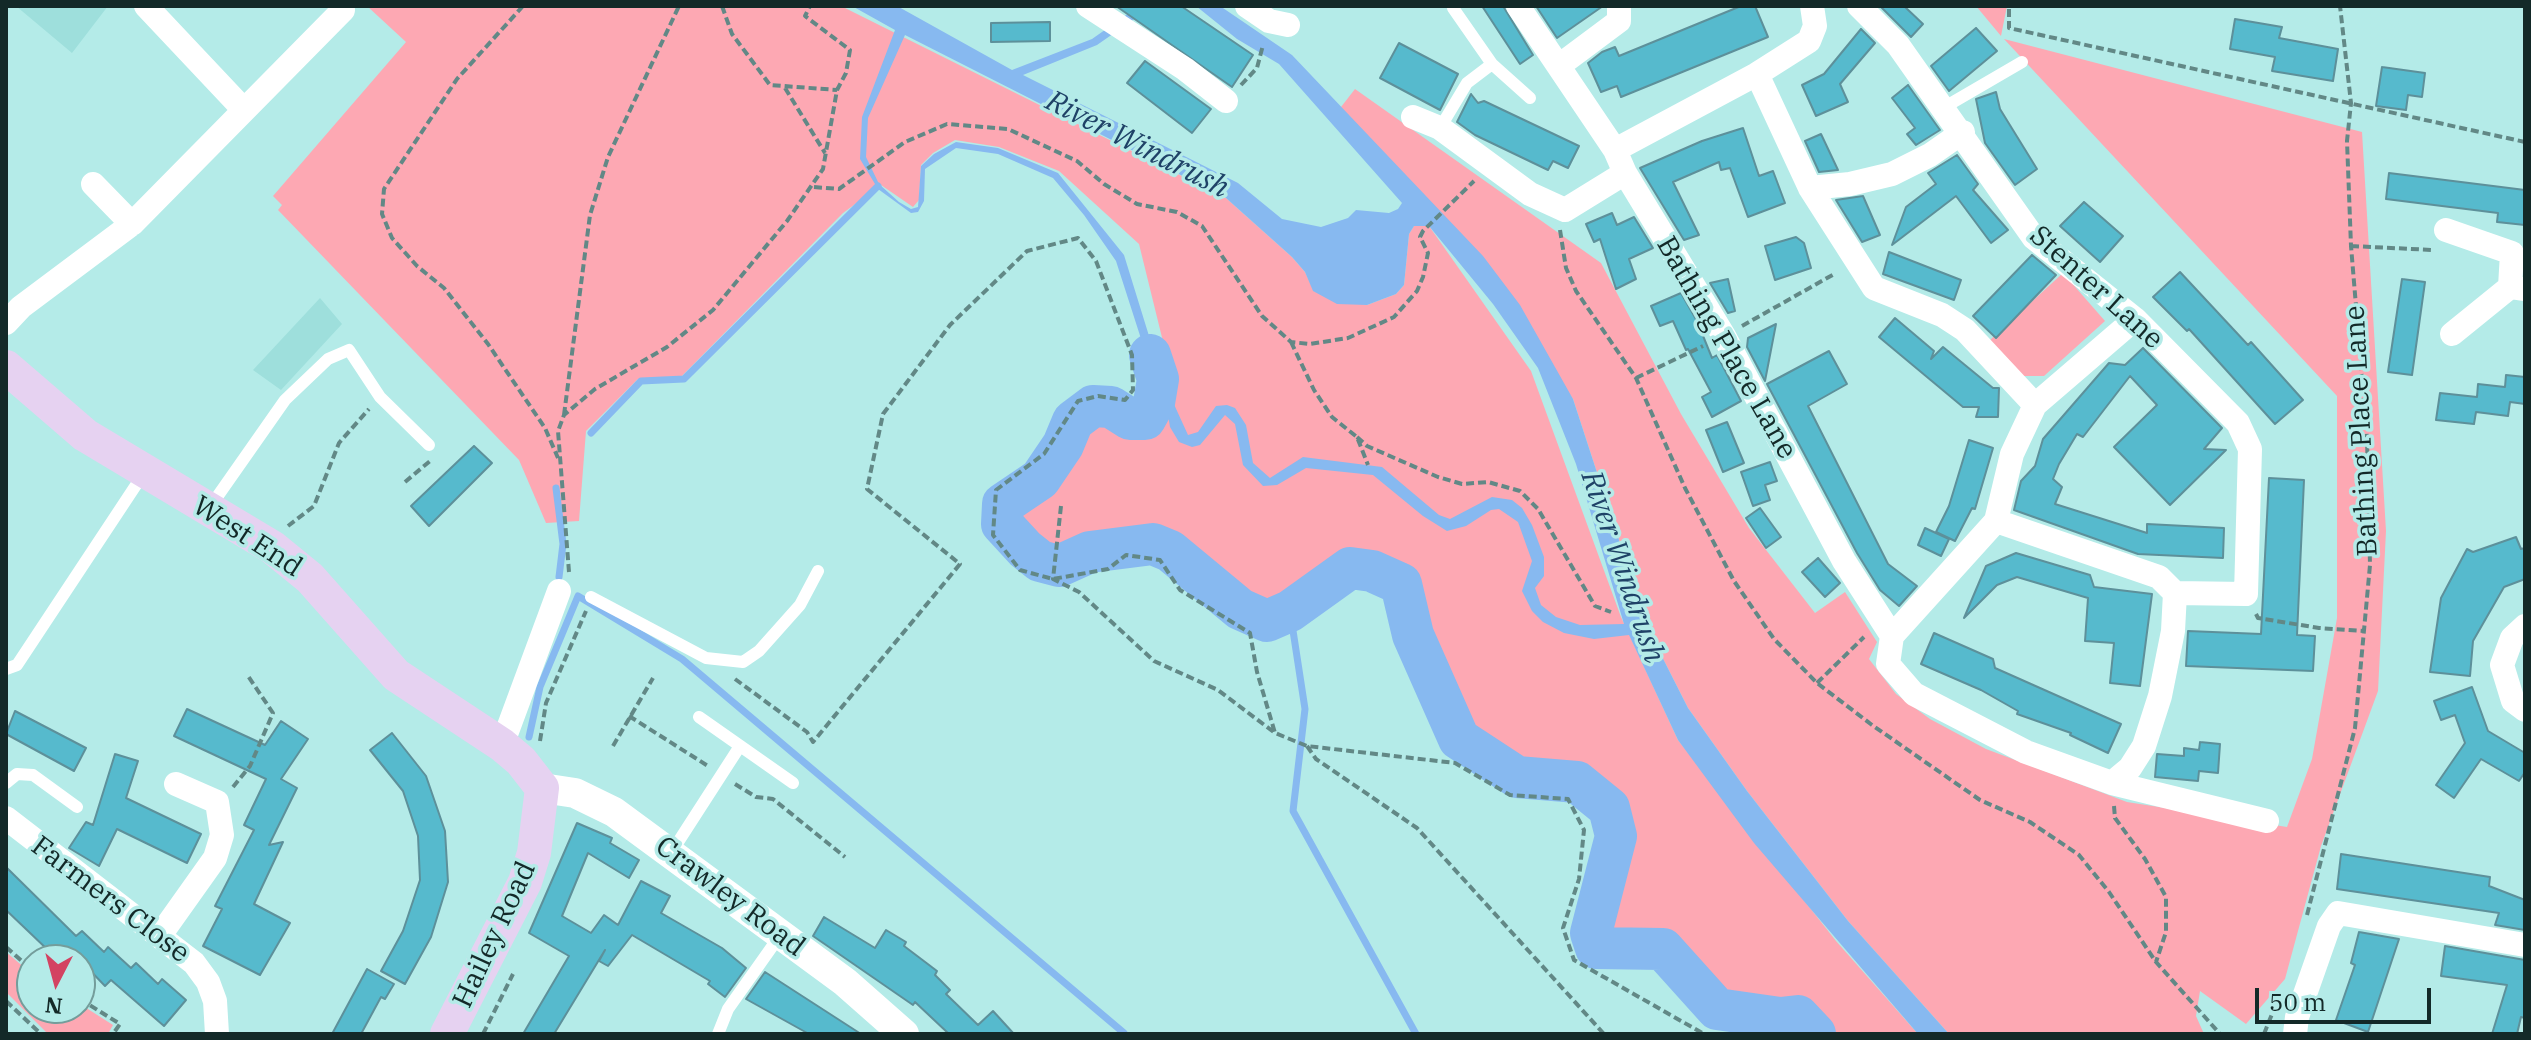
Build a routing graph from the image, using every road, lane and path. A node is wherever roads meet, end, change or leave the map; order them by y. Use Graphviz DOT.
graph roads {
  1 [pos="146,6"];
  2 [pos="523,6"];
  3 [pos="679,6"];
  4 [pos="722,6"];
  5 [pos="810,6"];
  6 [pos="1088,6"];
  7 [pos="1247,6"];
  8 [pos="1518,6"];
  9 [pos="1619,6"];
  10 [pos="1812,6"];
  11 [pos="1859,6"];
  12 [pos="2340,6"];
  13 [pos="1453,8"];
  14 [pos="2009,9"];
  15 [pos="343,10"];
  16 [pos="1288,25"];
  17 [pos="1264,41"];
  18 [pos="2022,62"];
  19 [pos="1492,64"];
  20 [pos="1560,65"];
  21 [pos="1257,68"];
  22 [pos="1757,74"];
  23 [pos="785,88"];
  24 [pos="837,90"];
  25 [pos="1530,98"];
  26 [pos="1226,101"];
  27 [pos="2351,103"];
  28 [pos="1943,108"];
  29 [pos="244,110"];
  30 [pos="1413,117"];
  31 [pos="1440,128"];
  32 [pos="1963,132"];
  33 [pos="2525,142"];
  34 [pos="1615,150"];
  35 [pos="825,153"];
  36 [pos="1625,173"];
  37 [pos="93,184"];
  38 [pos="814,187"];
  39 [pos="1810,188"];
  40 [pos="1467,190"];
  41 [pos="1565,210"];
  42 [pos="132,224"];
  43 [pos="2442,241"];
  44 [pos="2351,246"];
  45 [pos="1856,262"];
  46 [pos="2517,288"];
  47 [pos="2135,319"];
  48 [pos="6,323"];
  49 [pos="2452,334"];
  50 [pos="1724,336"];
  51 [pos="1291,342"];
  52 [pos="6,367"];
  53 [pos="1636,378"];
  54 [pos="380,397"];
  55 [pos="2035,405"];
  56 [pos="564,415"];
  57 [pos="1357,437"];
  58 [pos="429,445"];
  59 [pos="559,460"];
  60 [pos="1368,465"];
  61 [pos="144,473"];
  62 [pos="405,482"];
  63 [pos="1061,506"];
  64 [pos="208,509"];
  65 [pos="1996,521"];
  66 [pos="272,547"];
  67 [pos="818,571"];
  68 [pos="1053,579"];
  69 [pos="566,586"];
  70 [pos="2175,593"];
  71 [pos="2246,594"];
  72 [pos="591,597"];
  73 [pos="1611,612"];
  74 [pos="585,613"];
  75 [pos="2525,626"];
  76 [pos="1887,628"];
  77 [pos="2363,631"];
  78 [pos="706,658"];
  79 [pos="6,669"];
  80 [pos="248,676"];
  81 [pos="653,678"];
  82 [pos="1817,683"];
  83 [pos="2525,710"];
  84 [pos="699,717"];
  85 [pos="1275,733"];
  86 [pos="502,745"];
  87 [pos="613,746"];
  88 [pos="740,746"];
  89 [pos="1307,746"];
  90 [pos="6,783"];
  91 [pos="793,783"];
  92 [pos="2112,783"];
  93 [pos="176,784"];
  94 [pos="542,788"];
  95 [pos="217,802"];
  96 [pos="77,807"];
  97 [pos="6,818"];
  98 [pos="2267,821"];
  99 [pos="671,853"];
  100 [pos="2304,924"];
  101 [pos="161,934"];
  102 [pos="781,934"];
  103 [pos="2525,945"];
  104 [pos="2156,962"];
  105 [pos="6,1001"];
  106 [pos="2275,1006"];
  107 [pos="96,1009"];
  108 [pos="41,1034"];
  109 [pos="113,1034"];
  110 [pos="217,1034"];
  111 [pos="447,1034"];
  112 [pos="718,1034"];
  113 [pos="904,1034"];
  114 [pos="1604,1034"];
  115 [pos="1704,1034"];
  116 [pos="2220,1034"];
  117 [pos="2264,1034"];
  118 [pos="2295,1034"];
  1 -- 29 [label="street"];
  2 -- 59 [label="path"];
  3 -- 56 [label="path"];
  4 -- 23 [label="path"];
  5 -- 24 [label="path"];
  6 -- 26 [label="street"];
  7 -- 16 [label="street"];
  8 -- 20 [label="street, Bathing Place Lane"];
  9 -- 20 [label="street"];
  10 -- 22 [label="street"];
  11 -- 28 [label="street, Stenter Lane"];
  12 -- 27 [label="path, Bathing Place Lane"];
  13 -- 19 [label="lane"];
  14 -- 27 [label="path"];
  15 -- 29 [label="street"];
  17 -- 21 [label="path"];
  18 -- 28 [label="lane"];
  19 -- 25 [label="lane"];
  19 -- 31 [label="lane"];
  20 -- 34 [label="street, Bathing Place Lane"];
  22 -- 34 [label="street"];
  22 -- 39 [label="street"];
  23 -- 24 [label="path"];
  23 -- 35 [label="path"];
  24 -- 35 [label="path"];
  27 -- 33 [label="path"];
  27 -- 44 [label="path, Bathing Place Lane"];
  28 -- 32 [label="street, Stenter Lane"];
  29 -- 42 [label="street"];
  30 -- 31 [label="street"];
  31 -- 41 [label="street"];
  32 -- 39 [label="street"];
  32 -- 47 [label="street, Stenter Lane"];
  34 -- 36 [label="street, Bathing Place Lane"];
  35 -- 38 [label="path"];
  36 -- 41 [label="street"];
  36 -- 50 [label="street, Bathing Place Lane"];
  37 -- 42 [label="street"];
  38 -- 51 [label="path"];
  38 -- 56 [label="path"];
  39 -- 45 [label="street"];
  40 -- 51 [label="path"];
  41 -- 53 [label="path"];
  42 -- 48 [label="street"];
  43 -- 44 [label="path"];
  43 -- 46 [label="street"];
  44 -- 77 [label="path, Bathing Place Lane"];
  45 -- 50 [label="path"];
  45 -- 55 [label="street"];
  46 -- 49 [label="street"];
  47 -- 55 [label="street"];
  47 -- 71 [label="street, Stenter Lane"];
  50 -- 53 [label="path"];
  50 -- 76 [label="street, Bathing Place Lane"];
  51 -- 57 [label="path"];
  52 -- 61 [label="main road, West End"];
  53 -- 82 [label="path"];
  54 -- 58 [label="lane"];
  54 -- 64 [label="lane"];
  54 -- 66 [label="path"];
  55 -- 65 [label="street"];
  56 -- 59 [label="path"];
  57 -- 60 [label="path"];
  57 -- 73 [label="path"];
  58 -- 62 [label="path"];
  59 -- 69 [label="path"];
  61 -- 64 [label="main road, West End"];
  61 -- 79 [label="lane"];
  63 -- 68 [label="path"];
  64 -- 66 [label="main road, West End"];
  65 -- 70 [label="street"];
  65 -- 76 [label="street"];
  66 -- 86 [label="main road, West End"];
  67 -- 78 [label="lane"];
  68 -- 78 [label="path"];
  68 -- 85 [label="path"];
  68 -- 85 [label="path"];
  69 -- 86 [label="street"];
  70 -- 71 [label="street"];
  70 -- 92 [label="street"];
  71 -- 77 [label="path"];
  72 -- 78 [label="lane"];
  74 -- 94 [label="path"];
  75 -- 83 [label="street"];
  76 -- 82 [label="path"];
  76 -- 92 [label="street, Bathing Place Lane"];
  77 -- 100 [label="path, Bathing Place Lane"];
  80 -- 95 [label="path"];
  81 -- 87 [label="path"];
  82 -- 104 [label="path"];
  84 -- 88 [label="lane"];
  85 -- 89 [label="path"];
  86 -- 94 [label="main road, West End"];
  88 -- 91 [label="lane"];
  88 -- 99 [label="lane"];
  89 -- 114 [label="path"];
  89 -- 115 [label="path"];
  90 -- 96 [label="lane, Farmers Close"];
  92 -- 98 [label="street, Bathing Place Lane"];
  92 -- 104 [label="path"];
  93 -- 95 [label="street"];
  94 -- 99 [label="street, Crawley Road"];
  94 -- 111 [label="main road, Hailey Road"];
  95 -- 101 [label="street"];
  97 -- 101 [label="street, Farmers Close"];
  99 -- 102 [label="street, Crawley Road"];
  101 -- 110 [label="street, Farmers Close"];
  102 -- 112 [label="lane"];
  102 -- 113 [label="street, Crawley Road"];
  103 -- 118 [label="street"];
  104 -- 116 [label="path"];
  105 -- 108 [label="path"];
  106 -- 117 [label="path"];
  107 -- 109 [label="path"];
}
